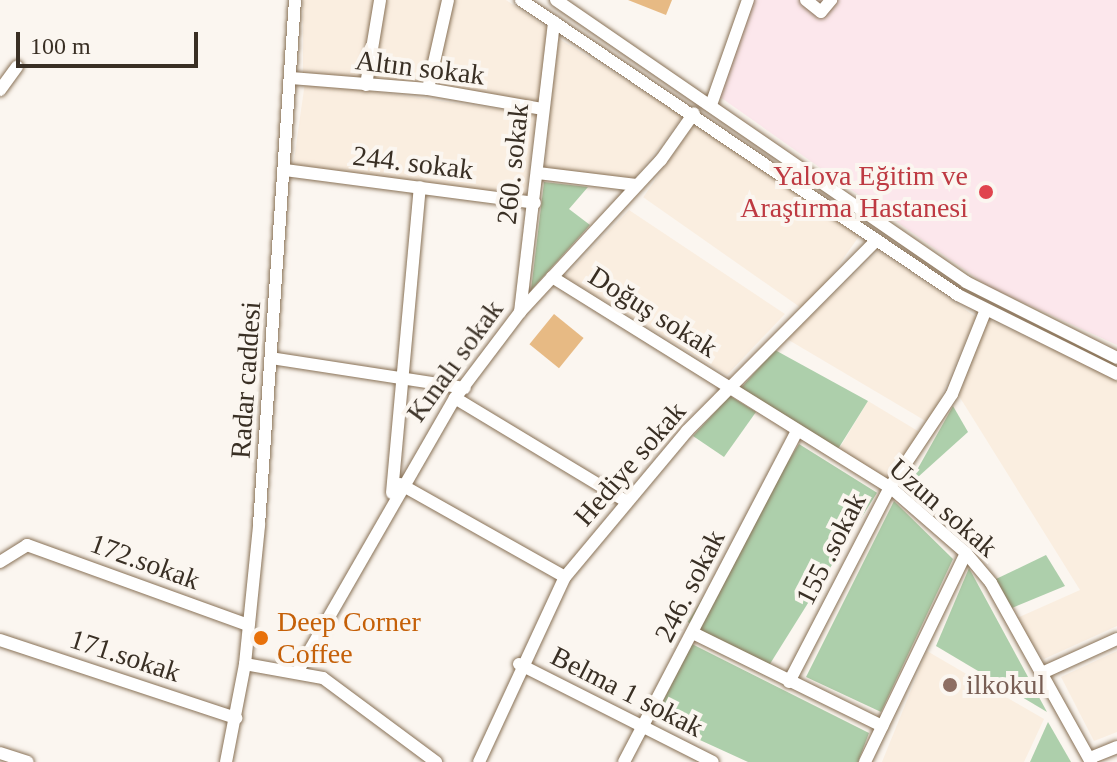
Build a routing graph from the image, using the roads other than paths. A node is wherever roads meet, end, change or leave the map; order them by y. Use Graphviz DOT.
graph roads {
  1 [pos="295,0"];
  2 [pos="380,0"];
  3 [pos="448,0"];
  4 [pos="521,0"];
  5 [pos="556,0"];
  6 [pos="748,0"];
  7 [pos="806,0"];
  8 [pos="831,0"];
  9 [pos="554,22"];
  10 [pos="17,67"];
  11 [pos="291,78"];
  12 [pos="366,85"];
  13 [pos="428,89"];
  14 [pos="0,90"];
  15 [pos="712,102"];
  16 [pos="543,109"];
  17 [pos="694,113"];
  18 [pos="285,170"];
  19 [pos="538,173"];
  20 [pos="636,185"];
  21 [pos="420,187"];
  22 [pos="535,203"];
  23 [pos="877,240"];
  24 [pos="552,277"];
  25 [pos="520,312"];
  26 [pos="985,312"];
  27 [pos="271,358"];
  28 [pos="1117,358"];
  29 [pos="1117,374"];
  30 [pos="400,378"];
  31 [pos="465,388"];
  32 [pos="728,388"];
  33 [pos="455,398"];
  34 [pos="797,431"];
  35 [pos="400,484"];
  36 [pos="890,487"];
  37 [pos="391,500"];
  38 [pos="626,501"];
  39 [pos="966,553"];
  40 [pos="0,562"];
  41 [pos="565,577"];
  42 [pos="248,625"];
  43 [pos="693,633"];
  44 [pos="1117,639"];
  45 [pos="0,640"];
  46 [pos="245,664"];
  47 [pos="519,664"];
  48 [pos="299,669"];
  49 [pos="1042,673"];
  50 [pos="789,682"];
  51 [pos="236,718"];
  52 [pos="882,726"];
  53 [pos="642,729"];
  54 [pos="1117,747"];
  55 [pos="0,753"];
  56 [pos="1090,760"];
  57 [pos="28,762"];
  58 [pos="226,762"];
  59 [pos="436,762"];
  60 [pos="479,762"];
  61 [pos="624,762"];
  62 [pos="713,762"];
  63 [pos="865,762"];
  1 -- 11 [label="street, Radar caddesi"];
  2 -- 12 [label="street"];
  3 -- 13 [label="street"];
  4 -- 9 [label="street"];
  5 -- 15 [label="street"];
  6 -- 15 [label="street"];
  7 -- 8 [label="street"];
  9 -- 16 [label="street, 260. sokak"];
  9 -- 17 [label="street"];
  10 -- 14 [label="street"];
  11 -- 12 [label="street, Altın sokak"];
  11 -- 18 [label="street, Radar caddesi"];
  12 -- 13 [label="street, Altın sokak"];
  13 -- 16 [label="street, Altın sokak"];
  15 -- 28 [label="street"];
  16 -- 19 [label="street, 260. sokak"];
  17 -- 20 [label="street, Kınalı sokak"];
  17 -- 23 [label="street"];
  18 -- 21 [label="street, 244. sokak"];
  18 -- 27 [label="street, Radar caddesi"];
  19 -- 20 [label="street"];
  19 -- 22 [label="street, 260. sokak"];
  20 -- 24 [label="street, Kınalı sokak"];
  21 -- 22 [label="street, 244. sokak"];
  21 -- 30 [label="street"];
  22 -- 25 [label="street, 260. sokak"];
  23 -- 26 [label="street"];
  23 -- 32 [label="street, Hediye sokak"];
  24 -- 25 [label="street, Kınalı sokak"];
  24 -- 32 [label="street, Doğuş sokak"];
  25 -- 31 [label="street, Kınalı sokak"];
  26 -- 29 [label="street"];
  26 -- 36 [label="street, 155 .sokak"];
  27 -- 30 [label="street"];
  27 -- 42 [label="street, Radar caddesi"];
  30 -- 31 [label="street"];
  30 -- 37 [label="street"];
  31 -- 33 [label="street, Kınalı sokak"];
  32 -- 34 [label="street, Uzun sokak"];
  32 -- 38 [label="street, Hediye sokak"];
  33 -- 35 [label="street, Kınalı sokak"];
  33 -- 38 [label="street"];
  34 -- 36 [label="street, Uzun sokak"];
  34 -- 43 [label="street, 246. sokak"];
  35 -- 37 [label="street, Kınalı sokak"];
  35 -- 41 [label="street"];
  36 -- 39 [label="street, Uzun sokak"];
  36 -- 50 [label="street, 155 .sokak"];
  37 -- 48 [label="street, Kınalı sokak"];
  38 -- 41 [label="street, Hediye sokak"];
  39 -- 49 [label="street, Uzun sokak"];
  39 -- 52 [label="street"];
  40 -- 42 [label="street, 172.sokak"];
  41 -- 47 [label="street, Hediye sokak"];
  42 -- 46 [label="street, Radar caddesi"];
  43 -- 50 [label="street"];
  43 -- 53 [label="street, 246. sokak"];
  44 -- 49 [label="street"];
  45 -- 51 [label="street, 171.sokak"];
  46 -- 48 [label="street"];
  46 -- 51 [label="street, Radar caddesi"];
  47 -- 53 [label="street, Belma 1 sokak"];
  47 -- 60 [label="street, Hediye sokak"];
  48 -- 59 [label="street"];
  49 -- 56 [label="street, Uzun sokak"];
  50 -- 52 [label="street"];
  51 -- 58 [label="street, Radar caddesi"];
  52 -- 63 [label="street"];
  53 -- 61 [label="street, 246. sokak"];
  53 -- 62 [label="street, Belma 1 sokak"];
  54 -- 56 [label="street"];
  55 -- 57 [label="street"];
}
